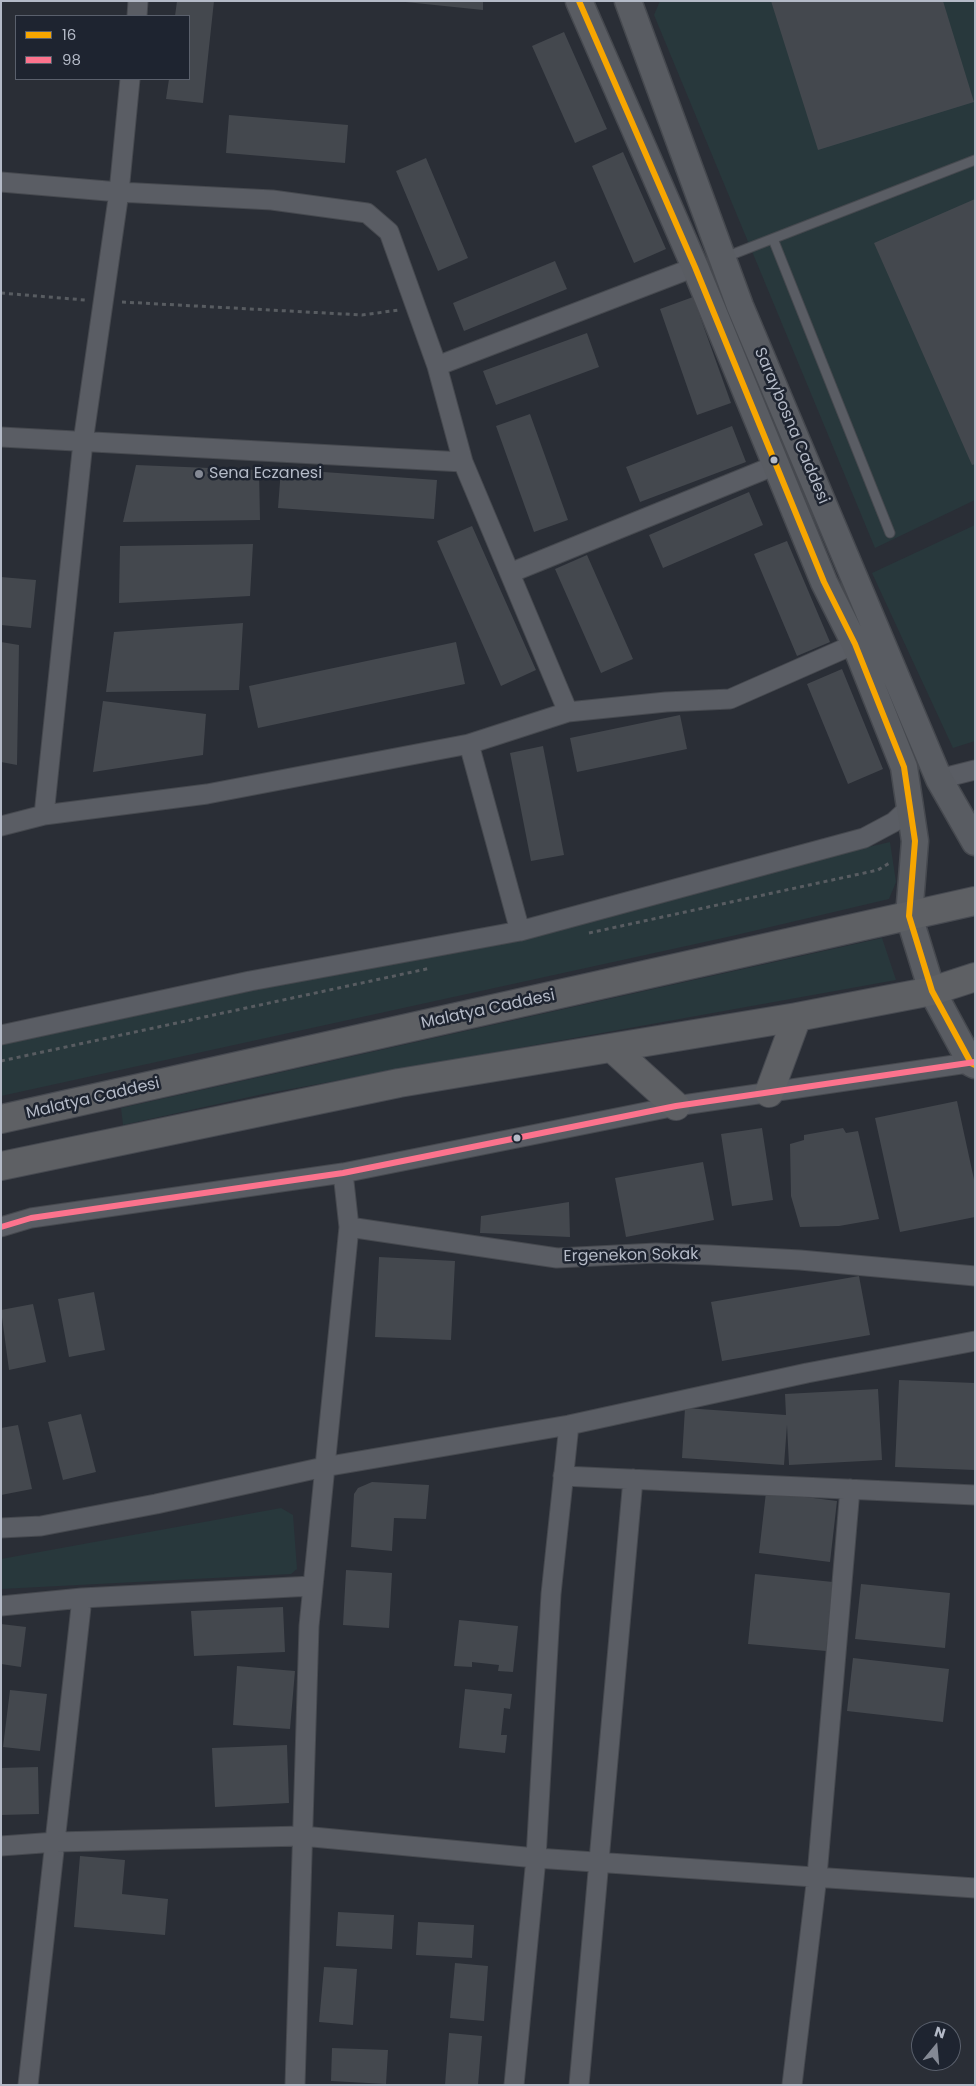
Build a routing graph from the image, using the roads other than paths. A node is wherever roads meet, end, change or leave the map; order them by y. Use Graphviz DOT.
graph roads {
  1 [pos="138,1"];
  2 [pos="579,1"];
  3 [pos="628,1"];
  4 [pos="137,15"];
  5 [pos="130,80"];
  6 [pos="975,160"];
  7 [pos="1,182"];
  8 [pos="118,192"];
  9 [pos="773,239"];
  10 [pos="723,258"];
  11 [pos="696,267"];
  12 [pos="437,366"];
  13 [pos="1,437"];
  14 [pos="83,442"];
  15 [pos="463,462"];
  16 [pos="776,465"];
  17 [pos="890,533"];
  18 [pos="510,573"];
  19 [pos="855,644"];
  20 [pos="568,712"];
  21 [pos="469,744"];
  22 [pos="975,770"];
  23 [pos="940,779"];
  24 [pos="910,808"];
  25 [pos="44,815"];
  26 [pos="1,826"];
  27 [pos="975,842"];
  28 [pos="975,901"];
  29 [pos="909,916"];
  30 [pos="520,931"];
  31 [pos="975,977"];
  32 [pos="932,991"];
  33 [pos="797,1017"];
  34 [pos="1,1035"];
  35 [pos="612,1048"];
  36 [pos="974,1063"];
  37 [pos="769,1093"];
  38 [pos="676,1106"];
  39 [pos="1,1119"];
  40 [pos="1,1166"];
  41 [pos="343,1173"];
  42 [pos="349,1226"];
  43 [pos="1,1227"];
  44 [pos="975,1276"];
  45 [pos="975,1341"];
  46 [pos="569,1425"];
  47 [pos="324,1467"];
  48 [pos="564,1476"];
  49 [pos="633,1479"];
  50 [pos="850,1489"];
  51 [pos="975,1495"];
  52 [pos="1,1528"];
  53 [pos="312,1586"];
  54 [pos="82,1598"];
  55 [pos="1,1606"];
  56 [pos="302,1836"];
  57 [pos="56,1842"];
  58 [pos="1,1846"];
  59 [pos="536,1858"];
  60 [pos="598,1862"];
  61 [pos="817,1876"];
  62 [pos="975,1888"];
  63 [pos="28,2085"];
  64 [pos="295,2085"];
  65 [pos="514,2085"];
  66 [pos="579,2085"];
  67 [pos="792,2085"];
  1 -- 4 [label="street"];
  2 -- 11 [label="main road, Saraybosna Caddesi"];
  3 -- 10 [label="main road, Saraybosna Caddesi"];
  5 -- 8 [label="street"];
  6 -- 9 [label="lane"];
  7 -- 8 [label="street"];
  8 -- 12 [label="street"];
  8 -- 14 [label="street"];
  9 -- 10 [label="lane"];
  9 -- 17 [label="lane"];
  10 -- 23 [label="main road, Saraybosna Caddesi"];
  11 -- 12 [label="street"];
  11 -- 16 [label="main road, Saraybosna Caddesi"];
  12 -- 15 [label="street"];
  13 -- 14 [label="street"];
  14 -- 15 [label="street"];
  14 -- 25 [label="street"];
  15 -- 18 [label="street"];
  16 -- 18 [label="street"];
  16 -- 19 [label="main road, Saraybosna Caddesi"];
  18 -- 20 [label="street"];
  19 -- 20 [label="street"];
  19 -- 24 [label="main road, Saraybosna Caddesi"];
  20 -- 21 [label="street"];
  21 -- 25 [label="street"];
  21 -- 30 [label="street"];
  22 -- 23 [label="street"];
  23 -- 27 [label="main road, Saraybosna Caddesi"];
  24 -- 29 [label="main road, Saraybosna Caddesi"];
  24 -- 30 [label="street"];
  25 -- 26 [label="street"];
  28 -- 29 [label="highway, Malatya Caddesi"];
  29 -- 32 [label="main road, Saraybosna Caddesi"];
  29 -- 39 [label="highway, Malatya Caddesi"];
  30 -- 34 [label="street"];
  31 -- 32 [label="highway"];
  32 -- 33 [label="highway"];
  32 -- 36 [label="main road, Saraybosna Caddesi"];
  33 -- 35 [label="highway"];
  33 -- 37 [label="highway"];
  35 -- 38 [label="highway"];
  35 -- 40 [label="highway"];
  36 -- 37 [label="street"];
  37 -- 38 [label="street"];
  38 -- 41 [label="street"];
  41 -- 42 [label="street"];
  41 -- 43 [label="street"];
  42 -- 44 [label="street, Ergenekon Sokak"];
  42 -- 47 [label="street"];
  45 -- 46 [label="street"];
  46 -- 47 [label="street"];
  46 -- 48 [label="street"];
  47 -- 52 [label="street"];
  47 -- 53 [label="street"];
  48 -- 49 [label="street"];
  48 -- 59 [label="street"];
  49 -- 50 [label="street"];
  49 -- 60 [label="street"];
  50 -- 51 [label="street"];
  50 -- 61 [label="street"];
  53 -- 54 [label="street"];
  53 -- 56 [label="street"];
  54 -- 55 [label="street"];
  54 -- 57 [label="street"];
  56 -- 57 [label="street"];
  56 -- 59 [label="street"];
  56 -- 64 [label="street"];
  57 -- 58 [label="street"];
  57 -- 63 [label="street"];
  59 -- 60 [label="street"];
  59 -- 65 [label="street"];
  60 -- 61 [label="street"];
  60 -- 66 [label="street"];
  61 -- 62 [label="street"];
  61 -- 67 [label="street"];
}
